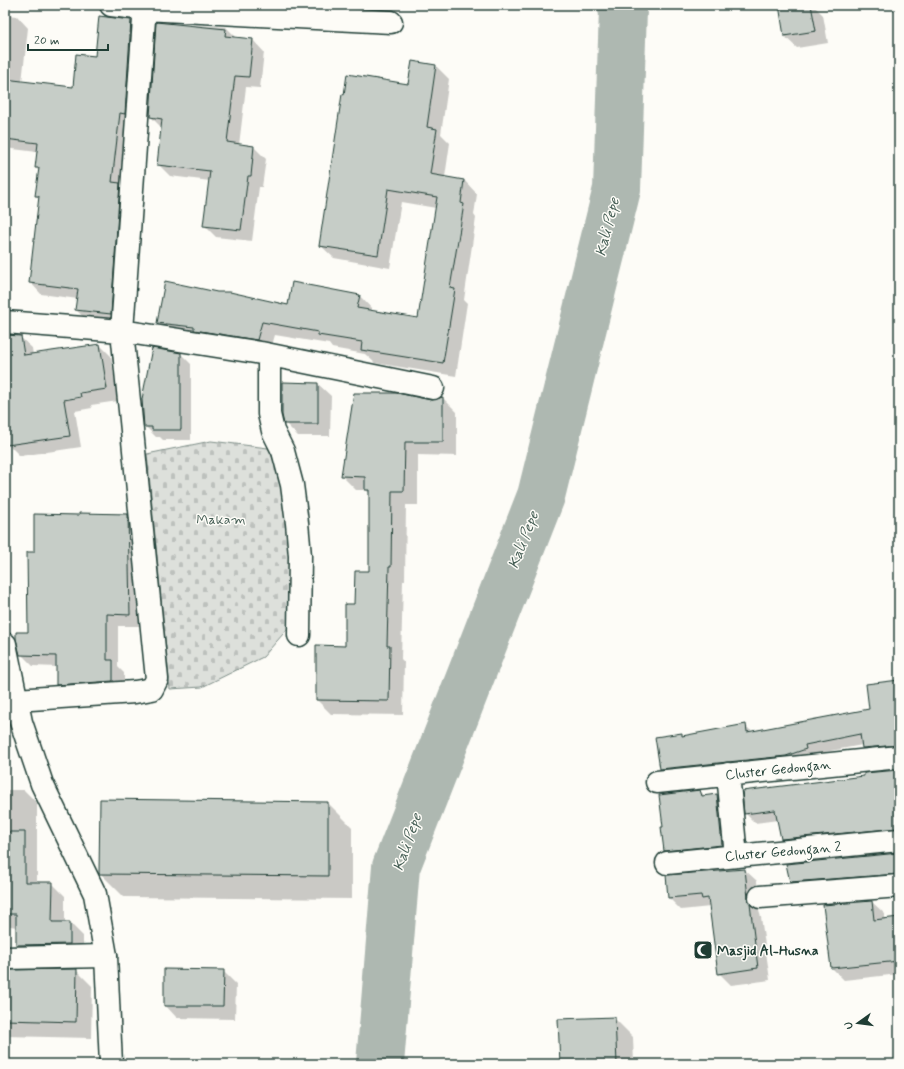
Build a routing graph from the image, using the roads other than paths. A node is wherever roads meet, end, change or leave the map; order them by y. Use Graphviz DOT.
graph roads {
  1 [pos="111,5"];
  2 [pos="145,7"];
  3 [pos="391,22"];
  4 [pos="5,322"];
  5 [pos="122,331"];
  6 [pos="269,355"];
  7 [pos="433,388"];
  8 [pos="299,635"];
  9 [pos="5,644"];
  10 [pos="16,700"];
  11 [pos="899,757"];
  12 [pos="728,774"];
  13 [pos="657,782"];
  14 [pos="899,840"];
  15 [pos="736,856"];
  16 [pos="667,863"];
  17 [pos="899,886"];
  18 [pos="760,897"];
  19 [pos="106,956"];
  20 [pos="5,958"];
  21 [pos="111,1064"];
  1 -- 2 [label="street"];
  2 -- 3 [label="street"];
  2 -- 5 [label="street"];
  4 -- 5 [label="street"];
  5 -- 6 [label="street"];
  5 -- 10 [label="street"];
  6 -- 7 [label="street"];
  6 -- 8 [label="street"];
  9 -- 10 [label="street"];
  10 -- 19 [label="street"];
  11 -- 12 [label="street, Cluster Gedongan"];
  12 -- 13 [label="street, Cluster Gedongan"];
  12 -- 15 [label="street"];
  14 -- 15 [label="street, Cluster Gedongan 2"];
  15 -- 16 [label="street, Cluster Gedongan 2"];
  17 -- 18 [label="street"];
  19 -- 20 [label="street"];
  19 -- 21 [label="street"];
}
